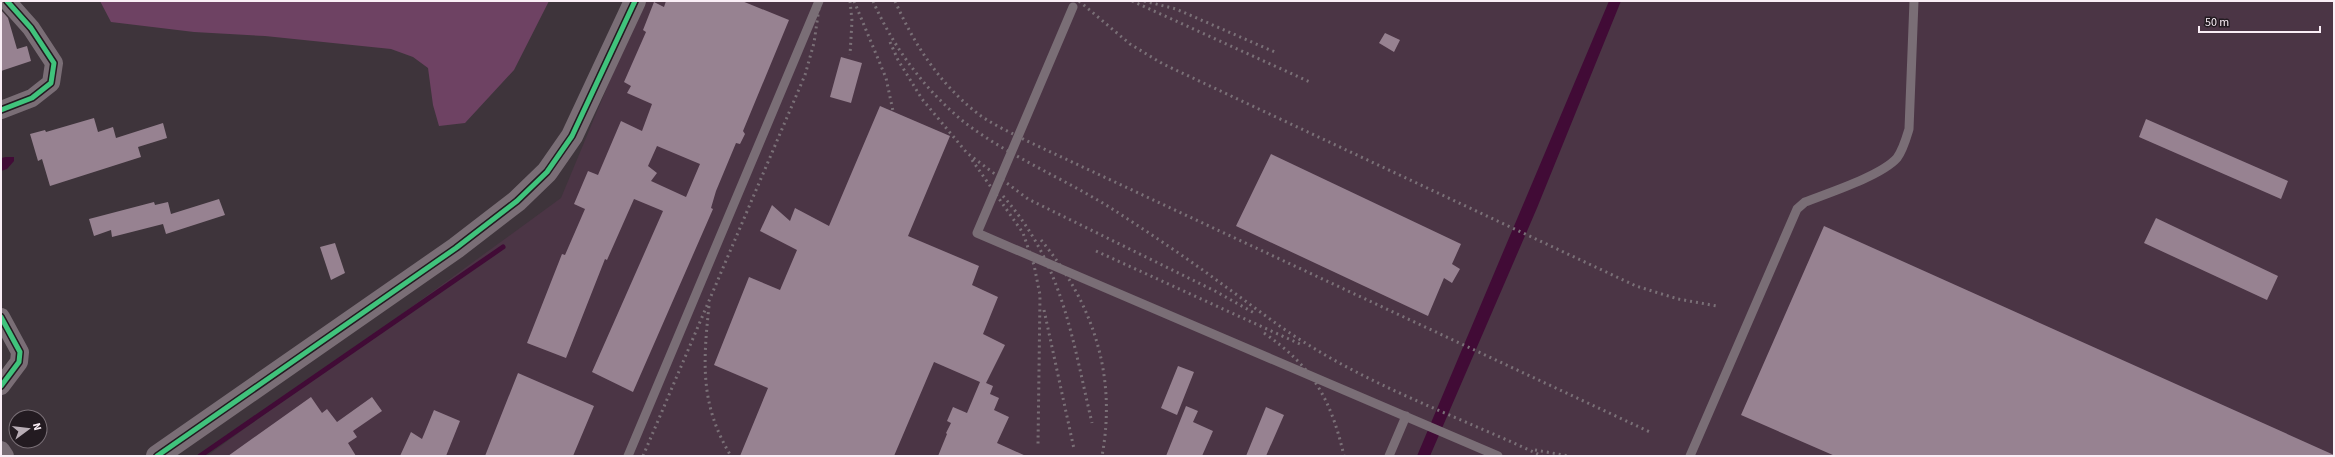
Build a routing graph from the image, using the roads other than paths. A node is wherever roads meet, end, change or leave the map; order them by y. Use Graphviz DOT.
graph roads {
  1 [pos="7,1"];
  2 [pos="634,1"];
  3 [pos="819,1"];
  4 [pos="1914,1"];
  5 [pos="1073,6"];
  6 [pos="1,110"];
  7 [pos="1,317"];
  8 [pos="1,386"];
  9 [pos="1406,416"];
  10 [pos="1,450"];
  11 [pos="5,456"];
  12 [pos="157,456"];
  13 [pos="628,456"];
  14 [pos="1389,456"];
  15 [pos="1498,456"];
  16 [pos="1690,456"];
  1 -- 6 [label="street"];
  2 -- 12 [label="street"];
  3 -- 13 [label="lane"];
  4 -- 16 [label="lane"];
  5 -- 9 [label="lane"];
  7 -- 8 [label="street"];
  9 -- 14 [label="lane"];
  9 -- 15 [label="lane"];
  10 -- 11 [label="street"];
}
